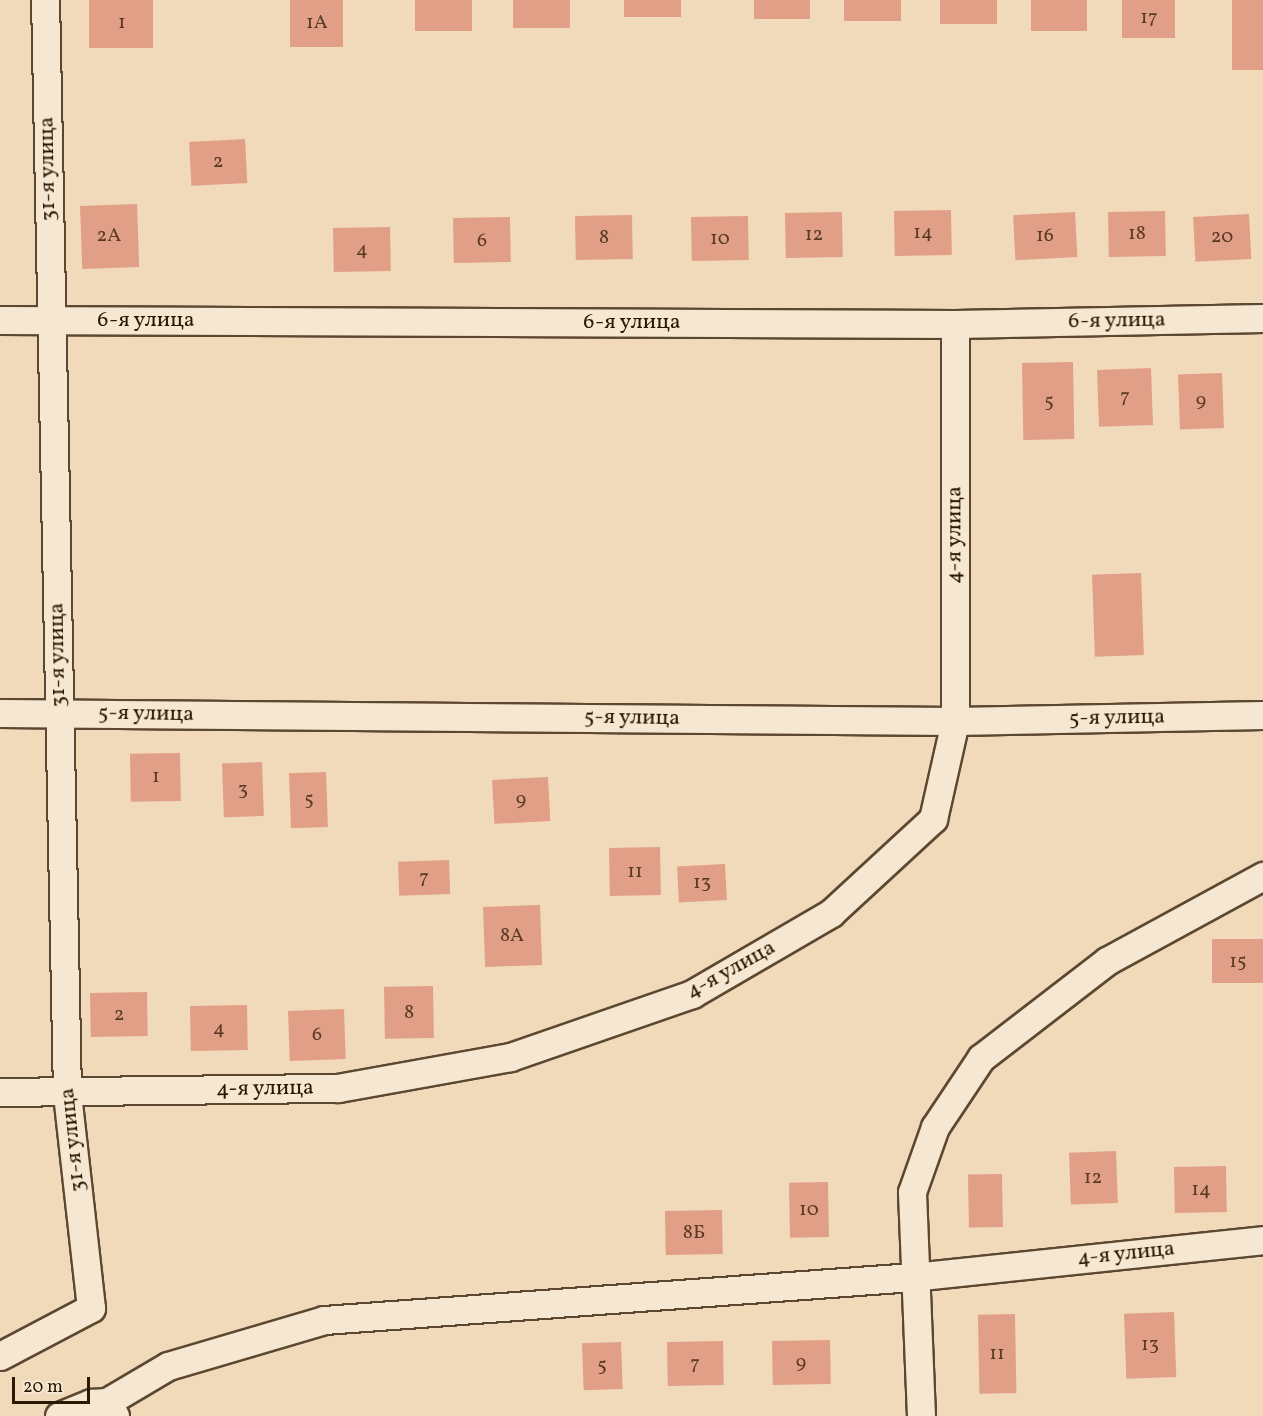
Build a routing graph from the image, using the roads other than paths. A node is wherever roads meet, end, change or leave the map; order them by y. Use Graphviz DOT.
graph roads {
  1 [pos="45,0"];
  2 [pos="1263,318"];
  3 [pos="0,320"];
  4 [pos="50,321"];
  5 [pos="955,324"];
  6 [pos="0,712"];
  7 [pos="59,713"];
  8 [pos="1263,715"];
  9 [pos="955,721"];
  10 [pos="1263,876"];
  11 [pos="0,1092"];
  12 [pos="67,1093"];
  13 [pos="1263,1240"];
  14 [pos="913,1277"];
  15 [pos="0,1356"];
  16 [pos="111,1409"];
  17 [pos="59,1416"];
  18 [pos="921,1416"];
  1 -- 4 [label="street, 31-я улица"];
  2 -- 5 [label="street, 6-я улица"];
  3 -- 4 [label="street, 6-я улица"];
  4 -- 5 [label="street, 6-я улица"];
  4 -- 7 [label="street, 31-я улица"];
  5 -- 9 [label="street, 4-я улица"];
  6 -- 7 [label="street, 5-я улица"];
  7 -- 9 [label="street, 5-я улица"];
  7 -- 12 [label="street, 31-я улица"];
  8 -- 9 [label="street, 5-я улица"];
  9 -- 12 [label="street, 4-я улица"];
  10 -- 14 [label="street"];
  11 -- 12 [label="street, 4-я улица"];
  12 -- 15 [label="street, 31-я улица"];
  13 -- 14 [label="street, 4-я улица"];
  14 -- 16 [label="street, 4-я улица"];
  14 -- 18 [label="street"];
  16 -- 17 [label="street, 4-я улица"];
}
